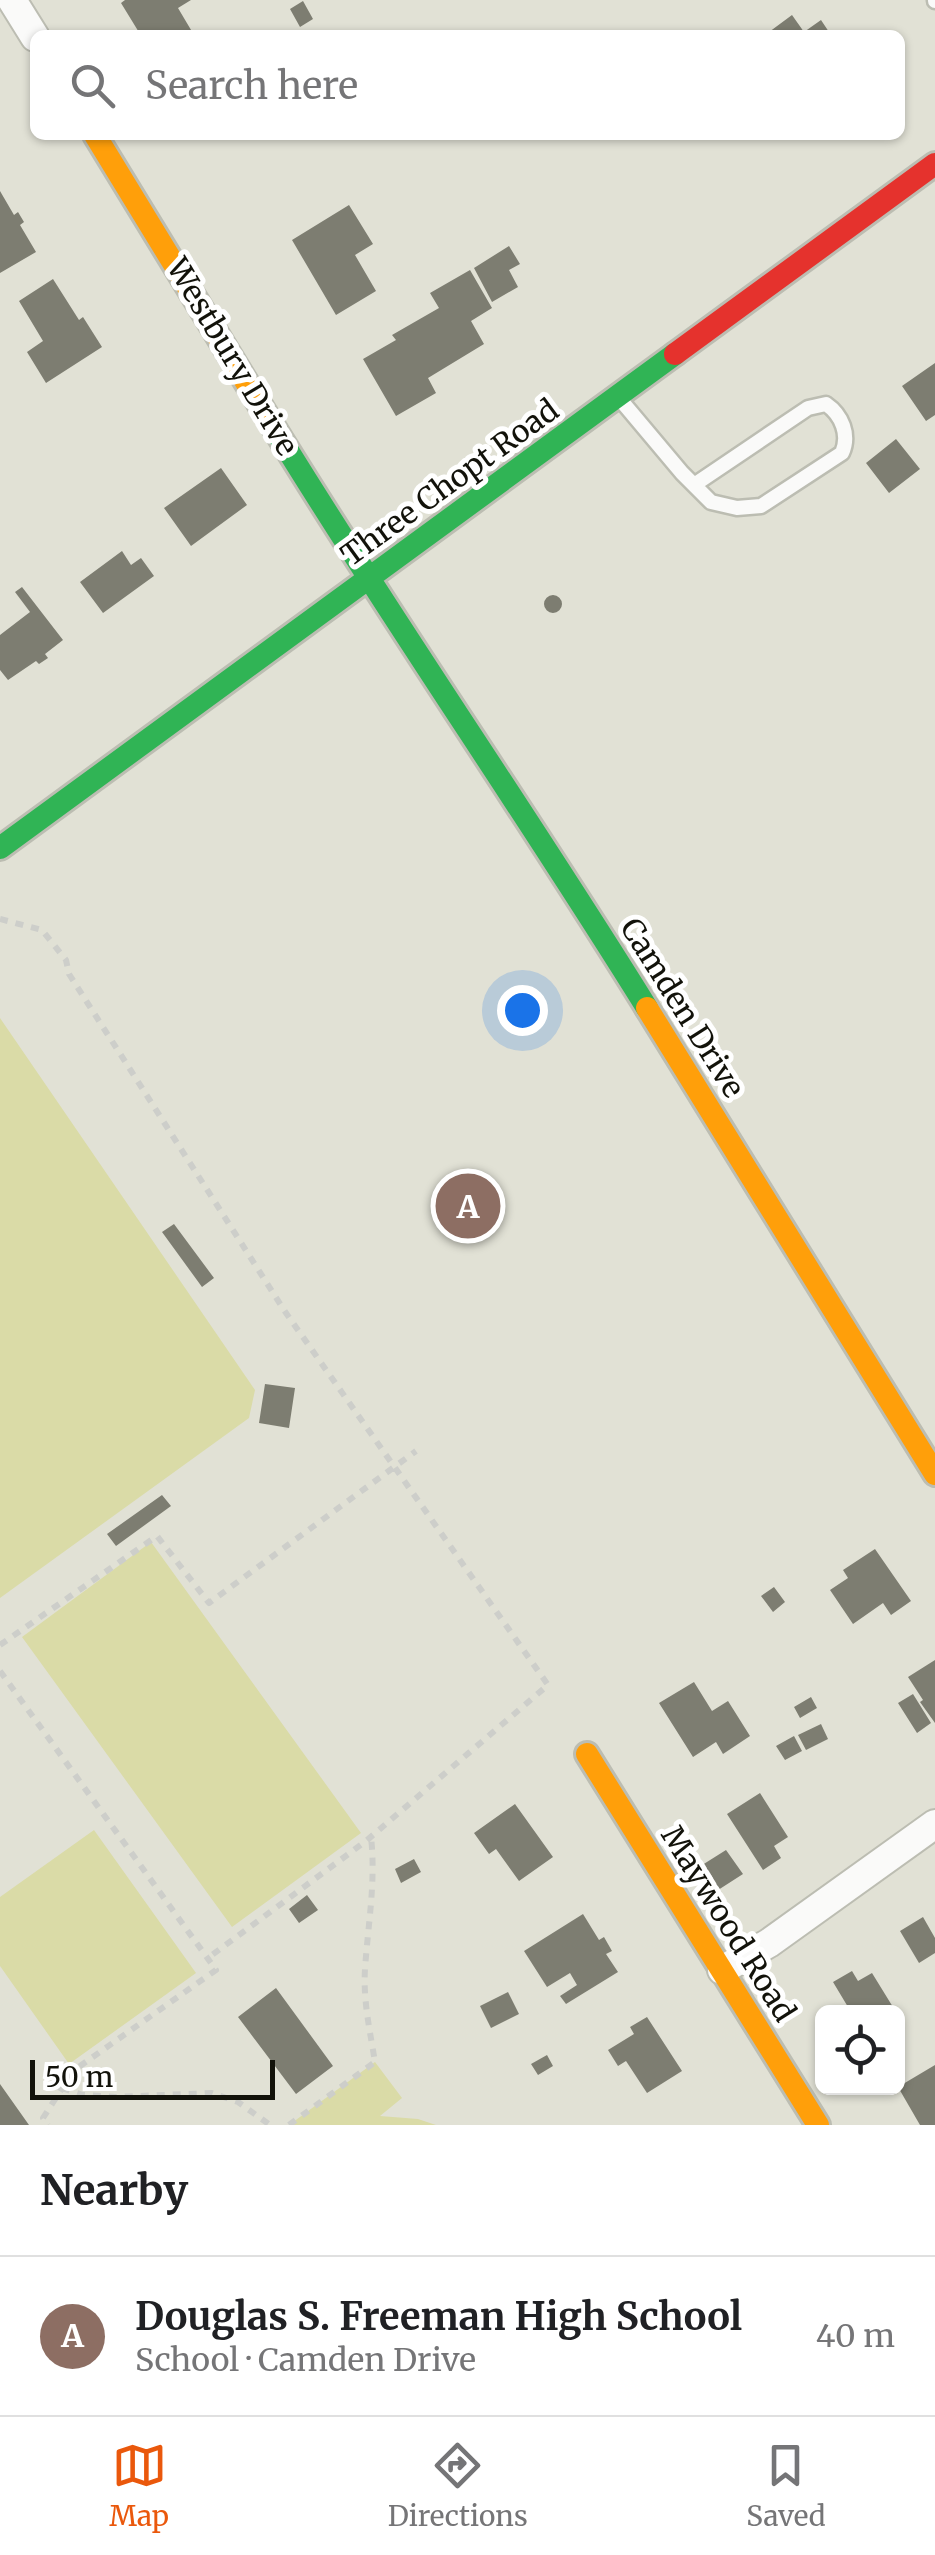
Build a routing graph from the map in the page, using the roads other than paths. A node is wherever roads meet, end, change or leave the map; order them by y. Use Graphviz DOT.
graph roads {
  1 [pos="12,0"];
  2 [pos="31,30"];
  3 [pos="99,140"];
  4 [pos="935,164"];
  5 [pos="618,397"];
  6 [pos="694,486"];
  7 [pos="370,578"];
  8 [pos="0,848"];
  9 [pos="935,1474"];
  10 [pos="588,1754"];
  11 [pos="935,1824"];
  12 [pos="722,1970"];
  13 [pos="818,2125"];
  1 -- 2 [label="street"];
  3 -- 7 [label="street, Westbury Drive"];
  4 -- 5 [label="street, Three Chopt Road"];
  5 -- 6 [label="lane"];
  5 -- 7 [label="street, Three Chopt Road"];
  6 -- 6 [label="lane"];
  7 -- 8 [label="street, Three Chopt Road"];
  7 -- 9 [label="street, Camden Drive"];
  10 -- 12 [label="street, Maywood Road"];
  11 -- 12 [label="street"];
  12 -- 13 [label="street, Maywood Road"];
}
